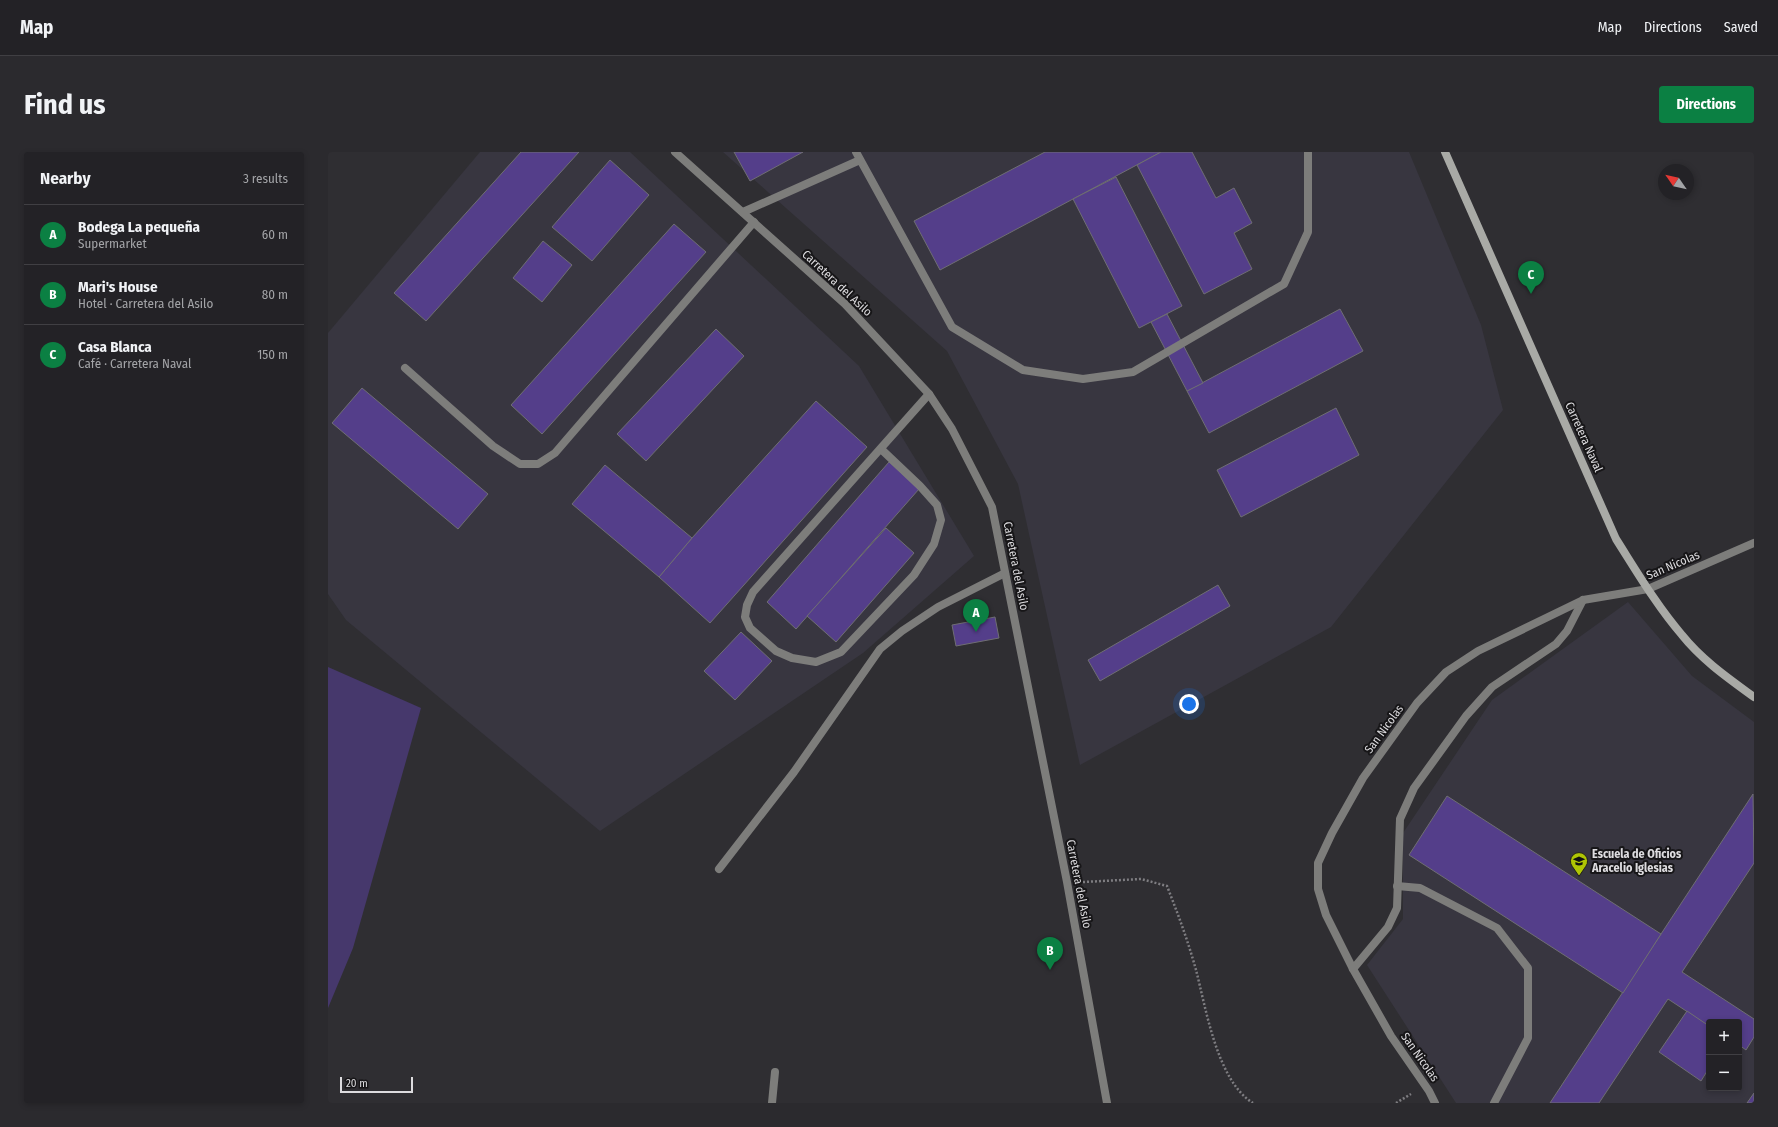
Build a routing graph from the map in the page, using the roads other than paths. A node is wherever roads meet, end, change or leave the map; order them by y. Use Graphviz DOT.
graph roads {
  1 [pos="675,152"];
  2 [pos="1308,152"];
  3 [pos="1445,152"];
  4 [pos="858,156"];
  5 [pos="743,212"];
  6 [pos="754,222"];
  7 [pos="405,368"];
  8 [pos="929,394"];
  9 [pos="881,449"];
  10 [pos="1754,543"];
  11 [pos="1005,574"];
  12 [pos="1648,588"];
  13 [pos="1583,600"];
  14 [pos="1754,697"];
  15 [pos="719,869"];
  16 [pos="1397,886"];
  17 [pos="1353,969"];
  18 [pos="775,1072"];
  19 [pos="1432,1102"];
  20 [pos="772,1103"];
  21 [pos="1107,1103"];
  22 [pos="1494,1103"];
  1 -- 5 [label="street, Carretera del Asilo"];
  2 -- 4 [label="street"];
  3 -- 12 [label="main road, Carretera Naval"];
  4 -- 5 [label="street"];
  5 -- 6 [label="street, Carretera del Asilo"];
  6 -- 7 [label="street"];
  6 -- 8 [label="street, Carretera del Asilo"];
  8 -- 9 [label="street"];
  8 -- 11 [label="street, Carretera del Asilo"];
  9 -- 9 [label="street"];
  10 -- 12 [label="street, San Nicolas"];
  11 -- 15 [label="street"];
  11 -- 21 [label="street, Carretera del Asilo"];
  12 -- 13 [label="street, San Nicolas"];
  12 -- 14 [label="main road, Carretera Naval"];
  13 -- 16 [label="street"];
  13 -- 17 [label="street, San Nicolas"];
  16 -- 17 [label="street"];
  16 -- 22 [label="street"];
  17 -- 19 [label="street, San Nicolas"];
  18 -- 20 [label="street"];
}
